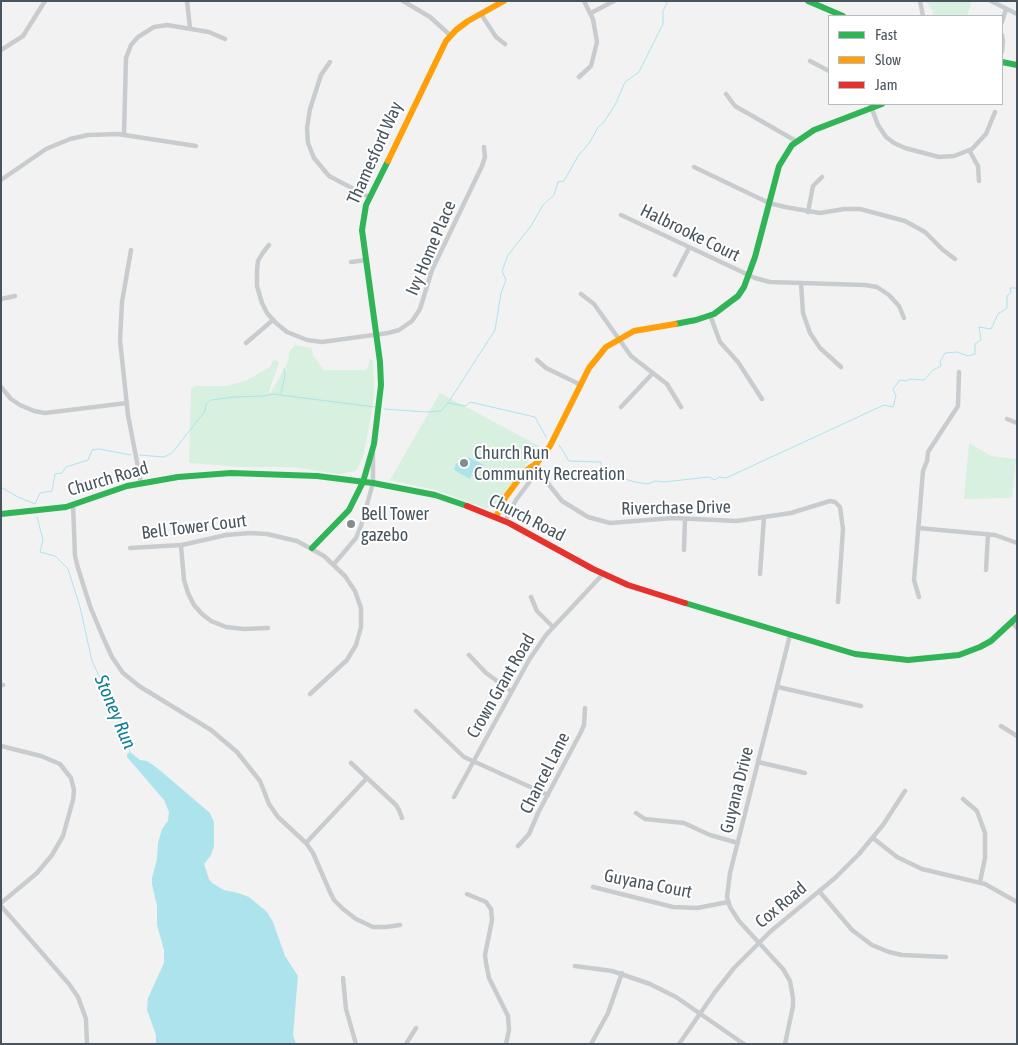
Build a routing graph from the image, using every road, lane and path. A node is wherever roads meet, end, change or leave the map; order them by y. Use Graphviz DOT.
graph roads {
  1 [pos="45,1"];
  2 [pos="187,1"];
  3 [pos="403,1"];
  4 [pos="504,1"];
  5 [pos="584,1"];
  6 [pos="614,1"];
  7 [pos="808,1"];
  8 [pos="920,1"];
  9 [pos="991,1"];
  10 [pos="1006,9"];
  11 [pos="591,13"];
  12 [pos="481,14"];
  13 [pos="1017,14"];
  14 [pos="841,15"];
  15 [pos="923,15"];
  16 [pos="1003,19"];
  17 [pos="190,28"];
  18 [pos="450,35"];
  19 [pos="225,39"];
  20 [pos="505,44"];
  21 [pos="1,50"];
  22 [pos="810,61"];
  23 [pos="330,62"];
  24 [pos="1003,62"];
  25 [pos="1017,65"];
  26 [pos="828,70"];
  27 [pos="579,77"];
  28 [pos="726,94"];
  29 [pos="871,107"];
  30 [pos="995,112"];
  31 [pos="124,134"];
  32 [pos="796,141"];
  33 [pos="196,146"];
  34 [pos="484,147"];
  35 [pos="969,150"];
  36 [pos="694,167"];
  37 [pos="822,177"];
  38 [pos="1,180"];
  39 [pos="980,181"];
  40 [pos="369,197"];
  41 [pos="769,202"];
  42 [pos="808,212"];
  43 [pos="621,215"];
  44 [pos="269,245"];
  45 [pos="690,248"];
  46 [pos="131,250"];
  47 [pos="955,259"];
  48 [pos="366,260"];
  49 [pos="351,262"];
  50 [pos="676,274"];
  51 [pos="748,276"];
  52 [pos="801,283"];
  53 [pos="581,294"];
  54 [pos="15,296"];
  55 [pos="1,299"];
  56 [pos="710,315"];
  57 [pos="904,318"];
  58 [pos="273,320"];
  59 [pos="376,335"];
  60 [pos="618,339"];
  61 [pos="246,343"];
  62 [pos="537,360"];
  63 [pos="842,368"];
  64 [pos="958,372"];
  65 [pos="653,373"];
  66 [pos="581,385"];
  67 [pos="1,387"];
  68 [pos="762,399"];
  69 [pos="127,403"];
  70 [pos="681,407"];
  71 [pos="621,408"];
  72 [pos="1007,419"];
  73 [pos="1017,423"];
  74 [pos="374,444"];
  75 [pos="537,463"];
  76 [pos="363,482"];
  77 [pos="140,483"];
  78 [pos="373,483"];
  79 [pos="73,504"];
  80 [pos="1,514"];
  81 [pos="496,517"];
  82 [pos="764,517"];
  83 [pos="685,519"];
  84 [pos="504,521"];
  85 [pos="918,528"];
  86 [pos="988,534"];
  87 [pos="1017,543"];
  88 [pos="182,545"];
  89 [pos="130,548"];
  90 [pos="312,548"];
  91 [pos="684,550"];
  92 [pos="334,564"];
  93 [pos="986,570"];
  94 [pos="602,574"];
  95 [pos="760,574"];
  96 [pos="531,597"];
  97 [pos="919,597"];
  98 [pos="838,602"];
  99 [pos="1017,617"];
  100 [pos="1014,626"];
  101 [pos="553,627"];
  102 [pos="268,628"];
  103 [pos="790,636"];
  104 [pos="469,655"];
  105 [pos="778,686"];
  106 [pos="511,691"];
  107 [pos="310,694"];
  108 [pos="861,706"];
  109 [pos="585,708"];
  110 [pos="416,711"];
  111 [pos="1000,726"];
  112 [pos="1017,736"];
  113 [pos="1,746"];
  114 [pos="473,762"];
  115 [pos="758,762"];
  116 [pos="351,763"];
  117 [pos="805,773"];
  118 [pos="367,778"];
  119 [pos="905,791"];
  120 [pos="548,795"];
  121 [pos="454,797"];
  122 [pos="963,800"];
  123 [pos="636,813"];
  124 [pos="402,818"];
  125 [pos="872,838"];
  126 [pos="738,842"];
  127 [pos="306,843"];
  128 [pos="518,846"];
  129 [pos="980,882"];
  130 [pos="593,887"];
  131 [pos="819,891"];
  132 [pos="467,894"];
  133 [pos="728,902"];
  134 [pos="1017,902"];
  135 [pos="1,904"];
  136 [pos="400,924"];
  137 [pos="759,942"];
  138 [pos="946,957"];
  139 [pos="575,966"];
  140 [pos="622,973"];
  141 [pos="343,978"];
  142 [pos="700,1014"];
  143 [pos="416,1028"];
  144 [pos="87,1044"];
  145 [pos="356,1044"];
  146 [pos="406,1044"];
  147 [pos="506,1044"];
  148 [pos="591,1044"];
  149 [pos="679,1044"];
  150 [pos="744,1044"];
  151 [pos="785,1044"];
  1 -- 21 [label="street"];
  2 -- 17 [label="street"];
  3 -- 18 [label="street"];
  4 -- 12 [label="street, Thamesford Way"];
  5 -- 11 [label="street"];
  6 -- 11 [label="street"];
  7 -- 14 [label="street"];
  8 -- 15 [label="street"];
  9 -- 10 [label="street"];
  10 -- 13 [label="street"];
  10 -- 16 [label="street"];
  11 -- 27 [label="street"];
  12 -- 18 [label="street, Thamesford Way"];
  12 -- 20 [label="street"];
  17 -- 19 [label="street"];
  17 -- 31 [label="street"];
  18 -- 40 [label="street, Thamesford Way"];
  22 -- 26 [label="street"];
  23 -- 40 [label="street"];
  24 -- 25 [label="street"];
  28 -- 32 [label="street"];
  29 -- 32 [label="street"];
  29 -- 35 [label="street"];
  30 -- 35 [label="street"];
  31 -- 33 [label="street"];
  31 -- 38 [label="street"];
  32 -- 41 [label="street"];
  34 -- 59 [label="street, Ivy Home Place"];
  35 -- 39 [label="street"];
  36 -- 41 [label="street"];
  37 -- 42 [label="street"];
  40 -- 48 [label="street, Thamesford Way"];
  41 -- 42 [label="street"];
  41 -- 51 [label="street"];
  42 -- 47 [label="street"];
  43 -- 45 [label="street, Halbrooke Court"];
  44 -- 58 [label="street"];
  45 -- 50 [label="street"];
  45 -- 51 [label="street, Halbrooke Court"];
  46 -- 69 [label="street"];
  48 -- 49 [label="street"];
  48 -- 59 [label="street, Thamesford Way"];
  51 -- 52 [label="street, Halbrooke Court"];
  51 -- 56 [label="street"];
  52 -- 57 [label="street, Halbrooke Court"];
  52 -- 63 [label="street"];
  53 -- 60 [label="street"];
  54 -- 55 [label="street"];
  56 -- 60 [label="street"];
  56 -- 68 [label="street"];
  58 -- 59 [label="street, Ivy Home Place"];
  58 -- 61 [label="street"];
  59 -- 74 [label="street, Thamesford Way"];
  60 -- 65 [label="street"];
  60 -- 66 [label="street"];
  62 -- 66 [label="street"];
  64 -- 85 [label="street"];
  65 -- 70 [label="street"];
  65 -- 71 [label="street"];
  66 -- 75 [label="street"];
  67 -- 69 [label="street"];
  69 -- 77 [label="street"];
  72 -- 73 [label="street"];
  74 -- 76 [label="street, Thamesford Way"];
  74 -- 78 [label="street, Thamesford Way"];
  75 -- 81 [label="street"];
  75 -- 83 [label="street, Riverchase Drive"];
  75 -- 84 [label="street"];
  76 -- 77 [label="street, Church Road"];
  76 -- 78 [label="street, Church Road"];
  76 -- 90 [label="street, Thamesford Way"];
  77 -- 79 [label="street, Church Road"];
  78 -- 81 [label="street, Church Road"];
  78 -- 92 [label="street, Thamesford Way"];
  79 -- 80 [label="street, Church Road"];
  79 -- 127 [label="street"];
  81 -- 84 [label="street, Church Road"];
  82 -- 83 [label="street, Riverchase Drive"];
  82 -- 95 [label="street"];
  82 -- 98 [label="street, Riverchase Drive"];
  83 -- 91 [label="street"];
  84 -- 94 [label="street, Church Road"];
  85 -- 86 [label="street"];
  85 -- 97 [label="street"];
  86 -- 87 [label="street"];
  86 -- 93 [label="street"];
  88 -- 89 [label="street, Bell Tower Court"];
  88 -- 90 [label="street, Bell Tower Court"];
  88 -- 102 [label="street"];
  90 -- 92 [label="street, Bell Tower Court"];
  92 -- 107 [label="street, Bell Tower Court"];
  94 -- 101 [label="street, Crown Grant Road"];
  94 -- 103 [label="street, Church Road"];
  96 -- 101 [label="street"];
  99 -- 100 [label="street, Church Road"];
  100 -- 103 [label="street, Church Road"];
  101 -- 106 [label="street, Crown Grant Road"];
  103 -- 105 [label="street, Guyana Drive"];
  104 -- 106 [label="street"];
  105 -- 108 [label="street"];
  105 -- 115 [label="street, Guyana Drive"];
  106 -- 114 [label="street, Crown Grant Road"];
  109 -- 120 [label="street, Chancel Lane"];
  110 -- 114 [label="street"];
  111 -- 112 [label="street"];
  113 -- 135 [label="street"];
  114 -- 120 [label="street"];
  114 -- 121 [label="street, Crown Grant Road"];
  115 -- 117 [label="street"];
  115 -- 126 [label="street, Guyana Drive"];
  116 -- 118 [label="street"];
  118 -- 124 [label="street"];
  118 -- 127 [label="street"];
  119 -- 125 [label="street, Cox Road"];
  120 -- 128 [label="street, Chancel Lane"];
  122 -- 129 [label="street"];
  123 -- 126 [label="street"];
  125 -- 129 [label="street"];
  125 -- 131 [label="street, Cox Road"];
  126 -- 133 [label="street, Guyana Drive"];
  127 -- 136 [label="street"];
  129 -- 134 [label="street"];
  130 -- 133 [label="street, Guyana Court"];
  131 -- 137 [label="street, Cox Road"];
  131 -- 138 [label="street"];
  132 -- 147 [label="street"];
  133 -- 137 [label="street"];
  135 -- 144 [label="street"];
  137 -- 142 [label="street, Cox Road"];
  137 -- 151 [label="street"];
  139 -- 140 [label="street"];
  140 -- 142 [label="street"];
  140 -- 148 [label="street"];
  141 -- 145 [label="street"];
  142 -- 149 [label="street, Cox Road"];
  142 -- 150 [label="street"];
  143 -- 146 [label="street"];
}
